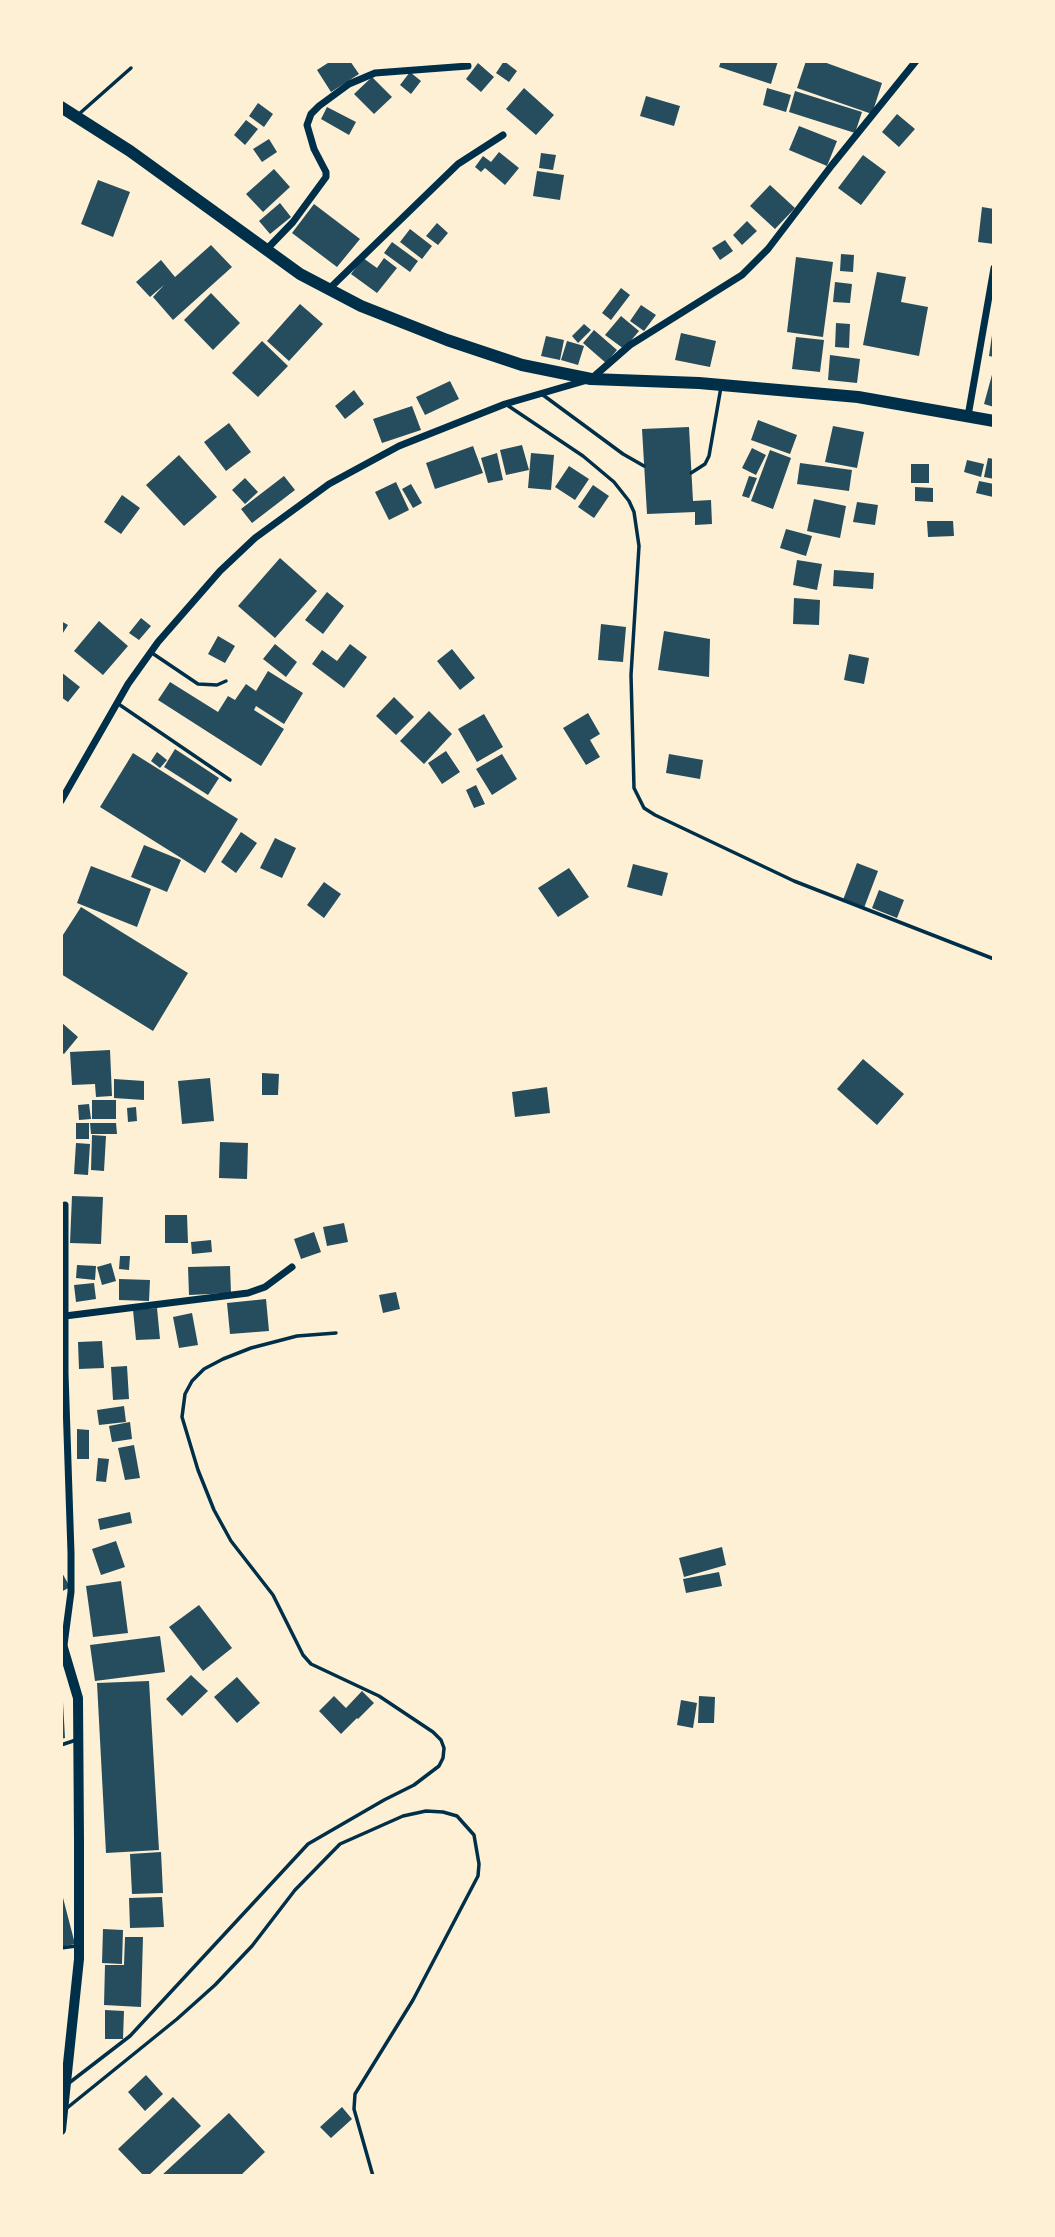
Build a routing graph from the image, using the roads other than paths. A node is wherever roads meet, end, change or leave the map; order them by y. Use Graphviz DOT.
graph roads {
  1 [pos="916,61"];
  2 [pos="468,66"];
  3 [pos="131,68"];
  4 [pos="61,107"];
  5 [pos="77,116"];
  6 [pos="503,135"];
  7 [pos="265,251"];
  8 [pos="994,268"];
  9 [pos="329,290"];
  10 [pos="591,379"];
  11 [pos="721,385"];
  12 [pos="541,394"];
  13 [pos="505,404"];
  14 [pos="968,416"];
  15 [pos="994,421"];
  16 [pos="644,466"];
  17 [pos="691,474"];
  18 [pos="150,652"];
  19 [pos="226,681"];
  20 [pos="117,703"];
  21 [pos="230,780"];
  22 [pos="61,801"];
  23 [pos="994,959"];
  24 [pos="65,1205"];
  25 [pos="292,1267"];
  26 [pos="65,1316"];
  27 [pos="336,1333"];
  28 [pos="62,1644"];
  29 [pos="78,1739"];
  30 [pos="61,1745"];
  31 [pos="78,1945"];
  32 [pos="61,1948"];
  33 [pos="68,2084"];
  34 [pos="64,2110"];
  35 [pos="61,2130"];
  36 [pos="373,2176"];
  1 -- 10 [label="street"];
  2 -- 7 [label="street"];
  3 -- 5 [label="lane"];
  4 -- 5 [label="main road"];
  5 -- 7 [label="main road"];
  6 -- 9 [label="street"];
  7 -- 9 [label="main road"];
  8 -- 14 [label="street"];
  9 -- 10 [label="main road"];
  10 -- 11 [label="main road"];
  10 -- 12 [label="street"];
  11 -- 14 [label="main road"];
  11 -- 17 [label="lane"];
  12 -- 13 [label="street"];
  12 -- 16 [label="lane"];
  13 -- 18 [label="street"];
  13 -- 23 [label="lane"];
  14 -- 15 [label="main road"];
  18 -- 19 [label="lane"];
  18 -- 20 [label="street"];
  20 -- 21 [label="lane"];
  20 -- 22 [label="street"];
  24 -- 26 [label="street"];
  25 -- 26 [label="street"];
  26 -- 28 [label="street"];
  27 -- 33 [label="lane"];
  28 -- 29 [label="main road"];
  29 -- 30 [label="lane"];
  29 -- 31 [label="main road"];
  31 -- 32 [label="lane"];
  31 -- 33 [label="main road"];
  33 -- 34 [label="main road"];
  34 -- 35 [label="main road"];
  34 -- 36 [label="lane"];
}
